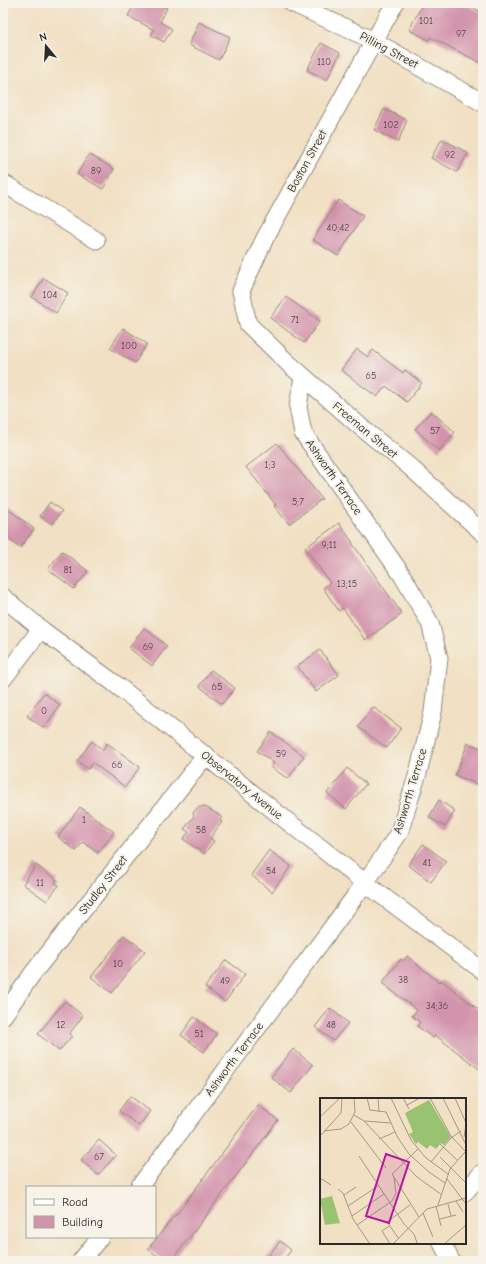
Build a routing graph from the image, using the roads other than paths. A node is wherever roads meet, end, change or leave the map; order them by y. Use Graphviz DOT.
graph roads {
  1 [pos="292,3"];
  2 [pos="395,3"];
  3 [pos="374,41"];
  4 [pos="483,103"];
  5 [pos="3,183"];
  6 [pos="96,240"];
  7 [pos="248,324"];
  8 [pos="303,377"];
  9 [pos="483,534"];
  10 [pos="3,596"];
  11 [pos="41,629"];
  12 [pos="3,679"];
  13 [pos="206,755"];
  14 [pos="365,883"];
  15 [pos="483,971"];
  16 [pos="3,1016"];
  17 [pos="483,1172"];
  18 [pos="140,1186"];
  19 [pos="466,1191"];
  20 [pos="99,1238"];
  21 [pos="442,1244"];
  22 [pos="81,1261"];
  23 [pos="451,1261"];
  1 -- 3 [label="street, Pilling Street"];
  2 -- 3 [label="street, Boston Street"];
  3 -- 4 [label="street, Pilling Street"];
  3 -- 7 [label="street, Boston Street"];
  5 -- 6 [label="street"];
  7 -- 8 [label="street, Freeman Street"];
  8 -- 9 [label="street, Freeman Street"];
  8 -- 14 [label="street, Ashworth Terrace"];
  10 -- 11 [label="street, Observatory Avenue"];
  11 -- 12 [label="street"];
  11 -- 13 [label="street, Observatory Avenue"];
  13 -- 14 [label="street, Observatory Avenue"];
  13 -- 16 [label="street, Studley Street"];
  14 -- 15 [label="street, Observatory Avenue"];
  14 -- 18 [label="street, Ashworth Terrace"];
  17 -- 19 [label="street"];
  20 -- 22 [label="street"];
  21 -- 23 [label="street"];
}
